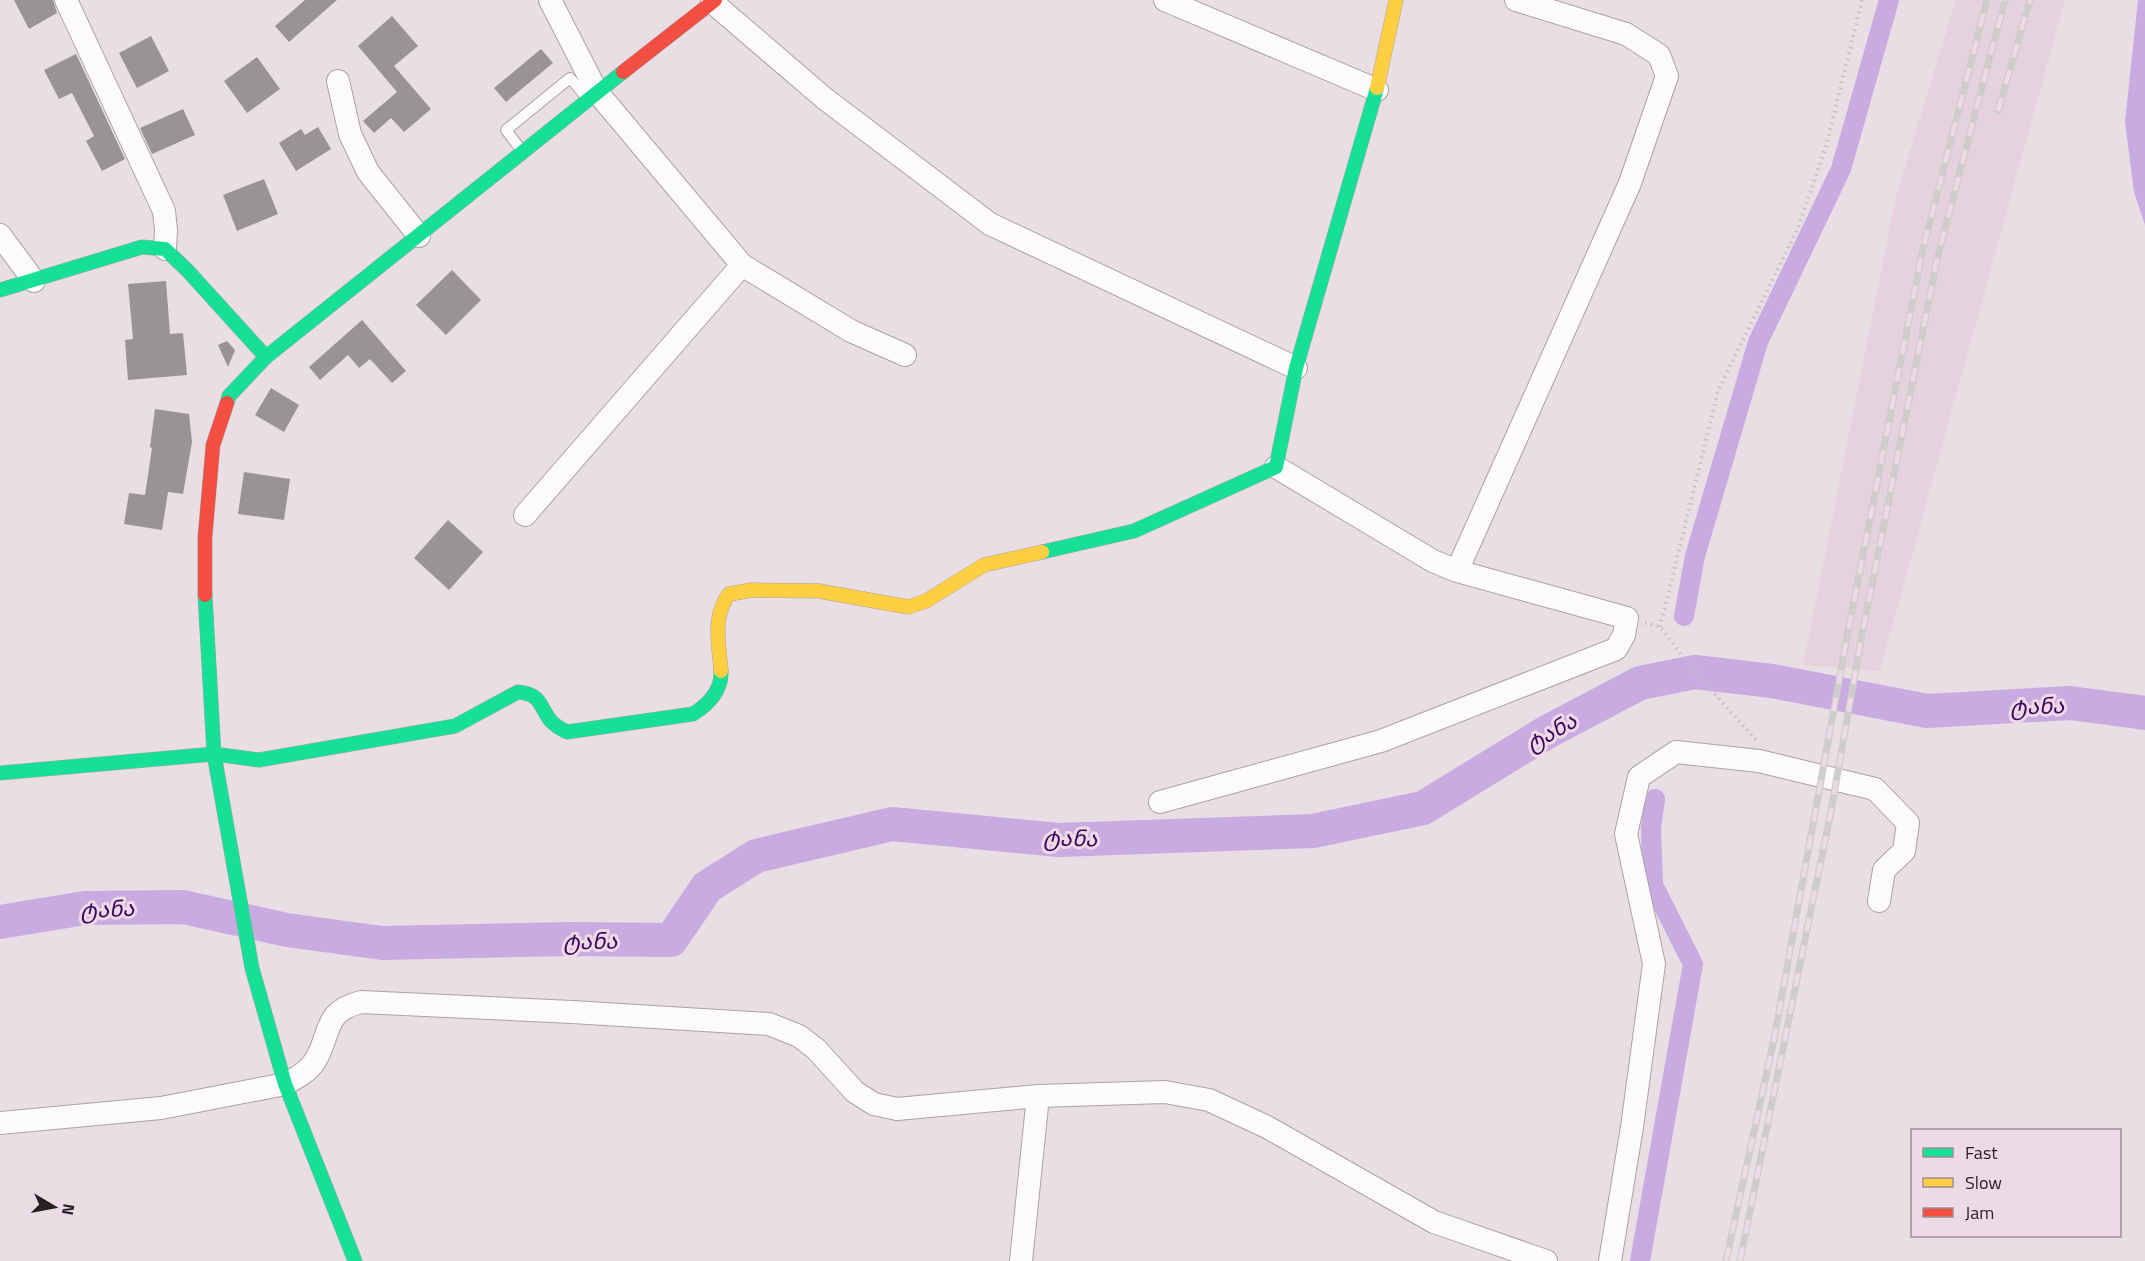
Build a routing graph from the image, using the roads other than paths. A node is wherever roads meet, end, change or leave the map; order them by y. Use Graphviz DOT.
graph roads {
  1 [pos="66,0"];
  2 [pos="550,0"];
  3 [pos="1166,0"];
  4 [pos="1396,0"];
  5 [pos="1516,0"];
  6 [pos="714,1"];
  7 [pos="338,81"];
  8 [pos="1377,90"];
  9 [pos="593,95"];
  10 [pos="523,152"];
  11 [pos="0,235"];
  12 [pos="419,236"];
  13 [pos="165,249"];
  14 [pos="742,265"];
  15 [pos="34,281"];
  16 [pos="1,294"];
  17 [pos="905,355"];
  18 [pos="266,357"];
  19 [pos="1296,368"];
  20 [pos="1276,467"];
  21 [pos="525,515"];
  22 [pos="1457,571"];
  23 [pos="214,754"];
  24 [pos="0,773"];
  25 [pos="1160,802"];
  26 [pos="1879,901"];
  27 [pos="285,1083"];
  28 [pos="1038,1096"];
  29 [pos="0,1123"];
  30 [pos="355,1261"];
  31 [pos="1021,1261"];
  32 [pos="1546,1261"];
  33 [pos="1610,1261"];
  1 -- 13 [label="street"];
  2 -- 9 [label="street"];
  3 -- 8 [label="street"];
  4 -- 8 [label="street"];
  5 -- 22 [label="street"];
  6 -- 9 [label="street"];
  6 -- 19 [label="street"];
  7 -- 12 [label="street"];
  8 -- 19 [label="street"];
  9 -- 10 [label="street"];
  9 -- 10 [label="lane"];
  9 -- 14 [label="street"];
  10 -- 12 [label="street"];
  11 -- 15 [label="street"];
  12 -- 18 [label="street"];
  13 -- 15 [label="street"];
  13 -- 18 [label="street"];
  14 -- 17 [label="street"];
  14 -- 21 [label="street"];
  15 -- 16 [label="street"];
  18 -- 23 [label="street"];
  19 -- 20 [label="street"];
  20 -- 22 [label="street"];
  20 -- 23 [label="street"];
  22 -- 25 [label="street"];
  23 -- 24 [label="street"];
  23 -- 27 [label="street"];
  26 -- 33 [label="street"];
  27 -- 28 [label="street"];
  27 -- 29 [label="street"];
  27 -- 30 [label="street"];
  28 -- 31 [label="street"];
  28 -- 32 [label="street"];
}
